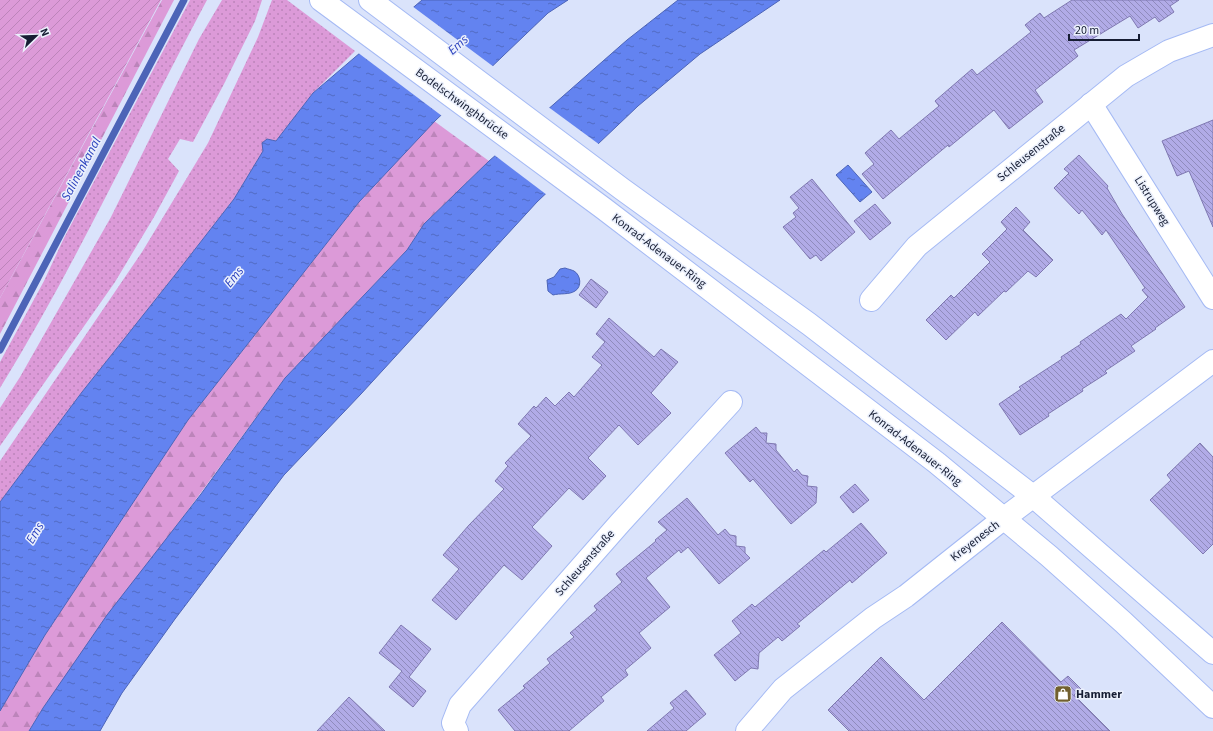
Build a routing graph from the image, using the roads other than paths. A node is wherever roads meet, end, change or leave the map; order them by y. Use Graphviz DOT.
graph roads {
  1 [pos="321,0"];
  2 [pos="370,0"];
  3 [pos="1213,35"];
  4 [pos="1091,104"];
  5 [pos="603,208"];
  6 [pos="1213,298"];
  7 [pos="872,300"];
  8 [pos="1213,361"];
  9 [pos="731,402"];
  10 [pos="1034,497"];
  11 [pos="1003,519"];
  12 [pos="1213,652"];
  13 [pos="1213,707"];
  14 [pos="457,731"];
  15 [pos="747,731"];
  1 -- 5 [label="main road, Bodelschwinghbrücke"];
  2 -- 10 [label="main road"];
  3 -- 4 [label="main road, Schleusenstraße"];
  4 -- 6 [label="main road, Listrupweg"];
  4 -- 7 [label="main road, Schleusenstraße"];
  5 -- 11 [label="main road, Konrad-Adenauer-Ring"];
  8 -- 10 [label="main road, Kreyenesch"];
  9 -- 14 [label="main road, Schleusenstraße"];
  10 -- 11 [label="main road, Kreyenesch"];
  10 -- 12 [label="main road"];
  11 -- 13 [label="main road, Konrad-Adenauer-Ring"];
  11 -- 15 [label="main road, Kreyenesch"];
}
